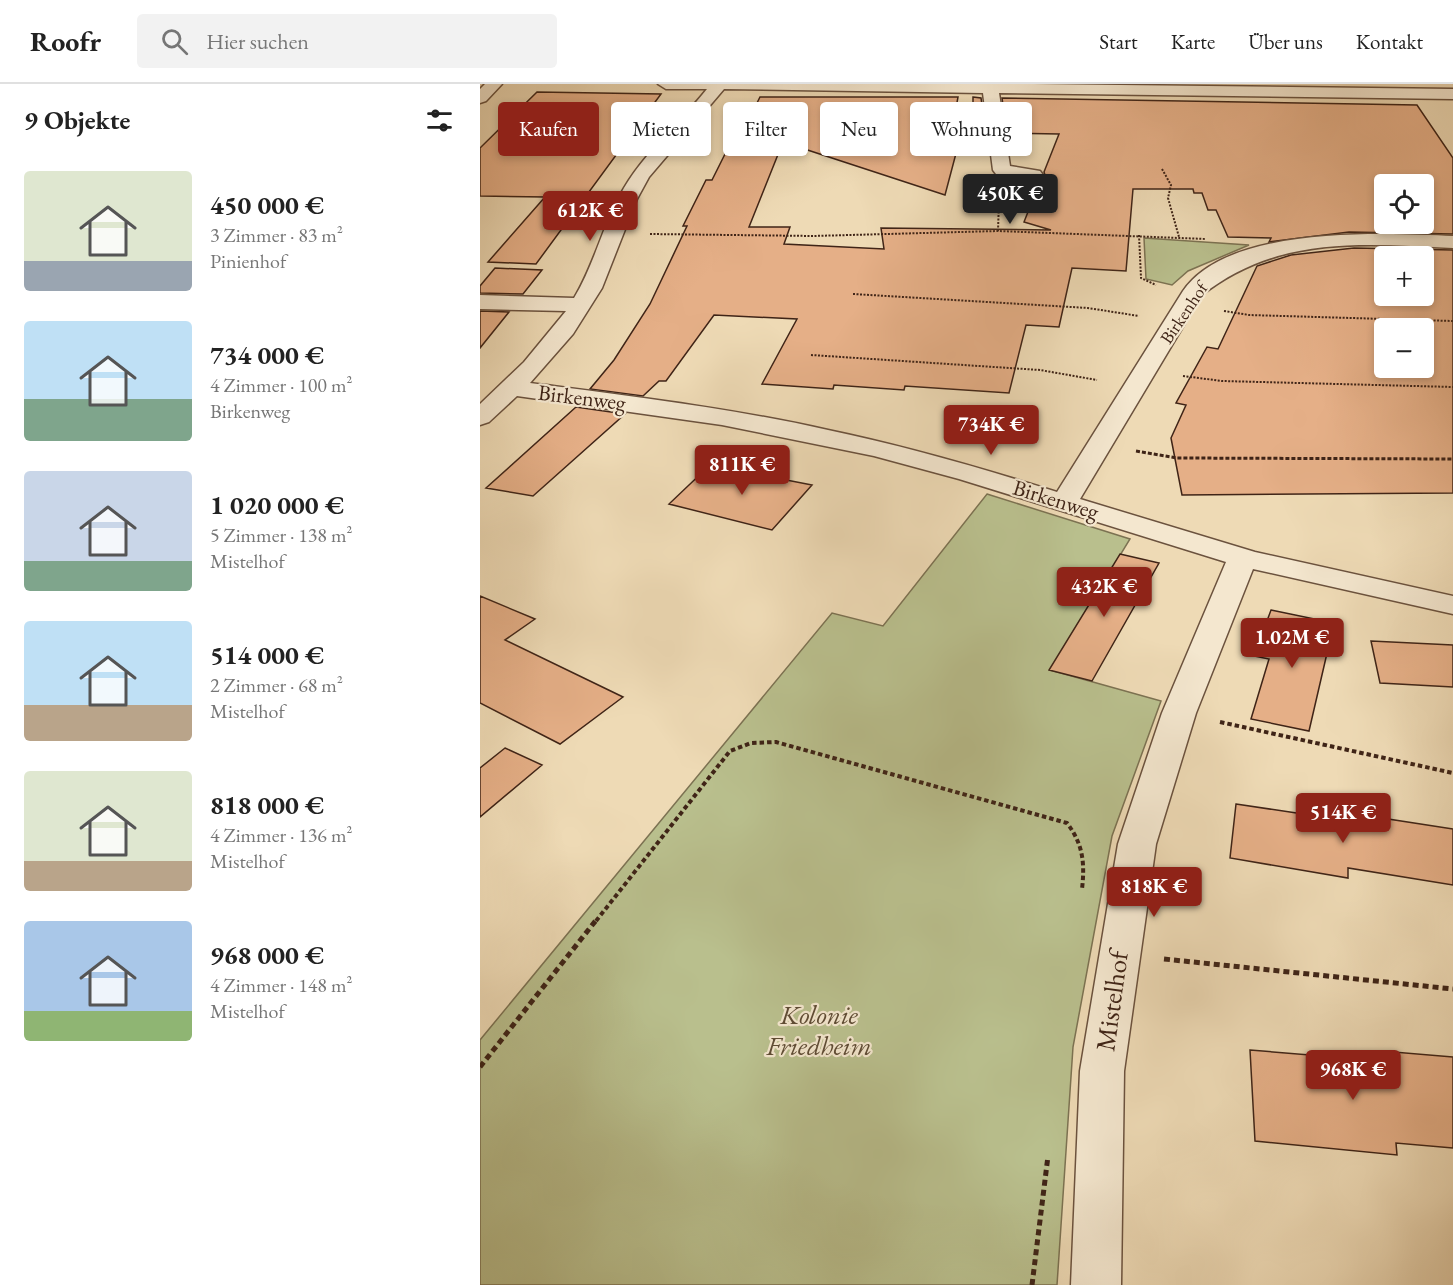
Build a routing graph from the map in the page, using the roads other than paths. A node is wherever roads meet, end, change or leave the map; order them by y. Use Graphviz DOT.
graph roads {
  1 [pos="494,84"];
  2 [pos="666,84"];
  3 [pos="719,84"];
  4 [pos="990,88"];
  5 [pos="1453,94"];
  6 [pos="480,98"];
  7 [pos="1034,175"];
  8 [pos="1453,242"];
  9 [pos="480,302"];
  10 [pos="580,305"];
  11 [pos="513,388"];
  12 [pos="480,417"];
  13 [pos="1065,501"];
  14 [pos="1243,557"];
  15 [pos="1453,605"];
  16 [pos="1096,1285"];
  1 -- 6 [label="street"];
  2 -- 3 [label="street"];
  3 -- 4 [label="street"];
  3 -- 10 [label="street"];
  4 -- 5 [label="street"];
  4 -- 7 [label="street"];
  8 -- 13 [label="street, Birkenhof"];
  9 -- 10 [label="street"];
  10 -- 11 [label="street"];
  11 -- 12 [label="street"];
  11 -- 13 [label="street, Birkenweg"];
  13 -- 14 [label="street, Birkenweg"];
  14 -- 15 [label="street, Birkenweg"];
  14 -- 16 [label="street, Mistelhof"];
}
